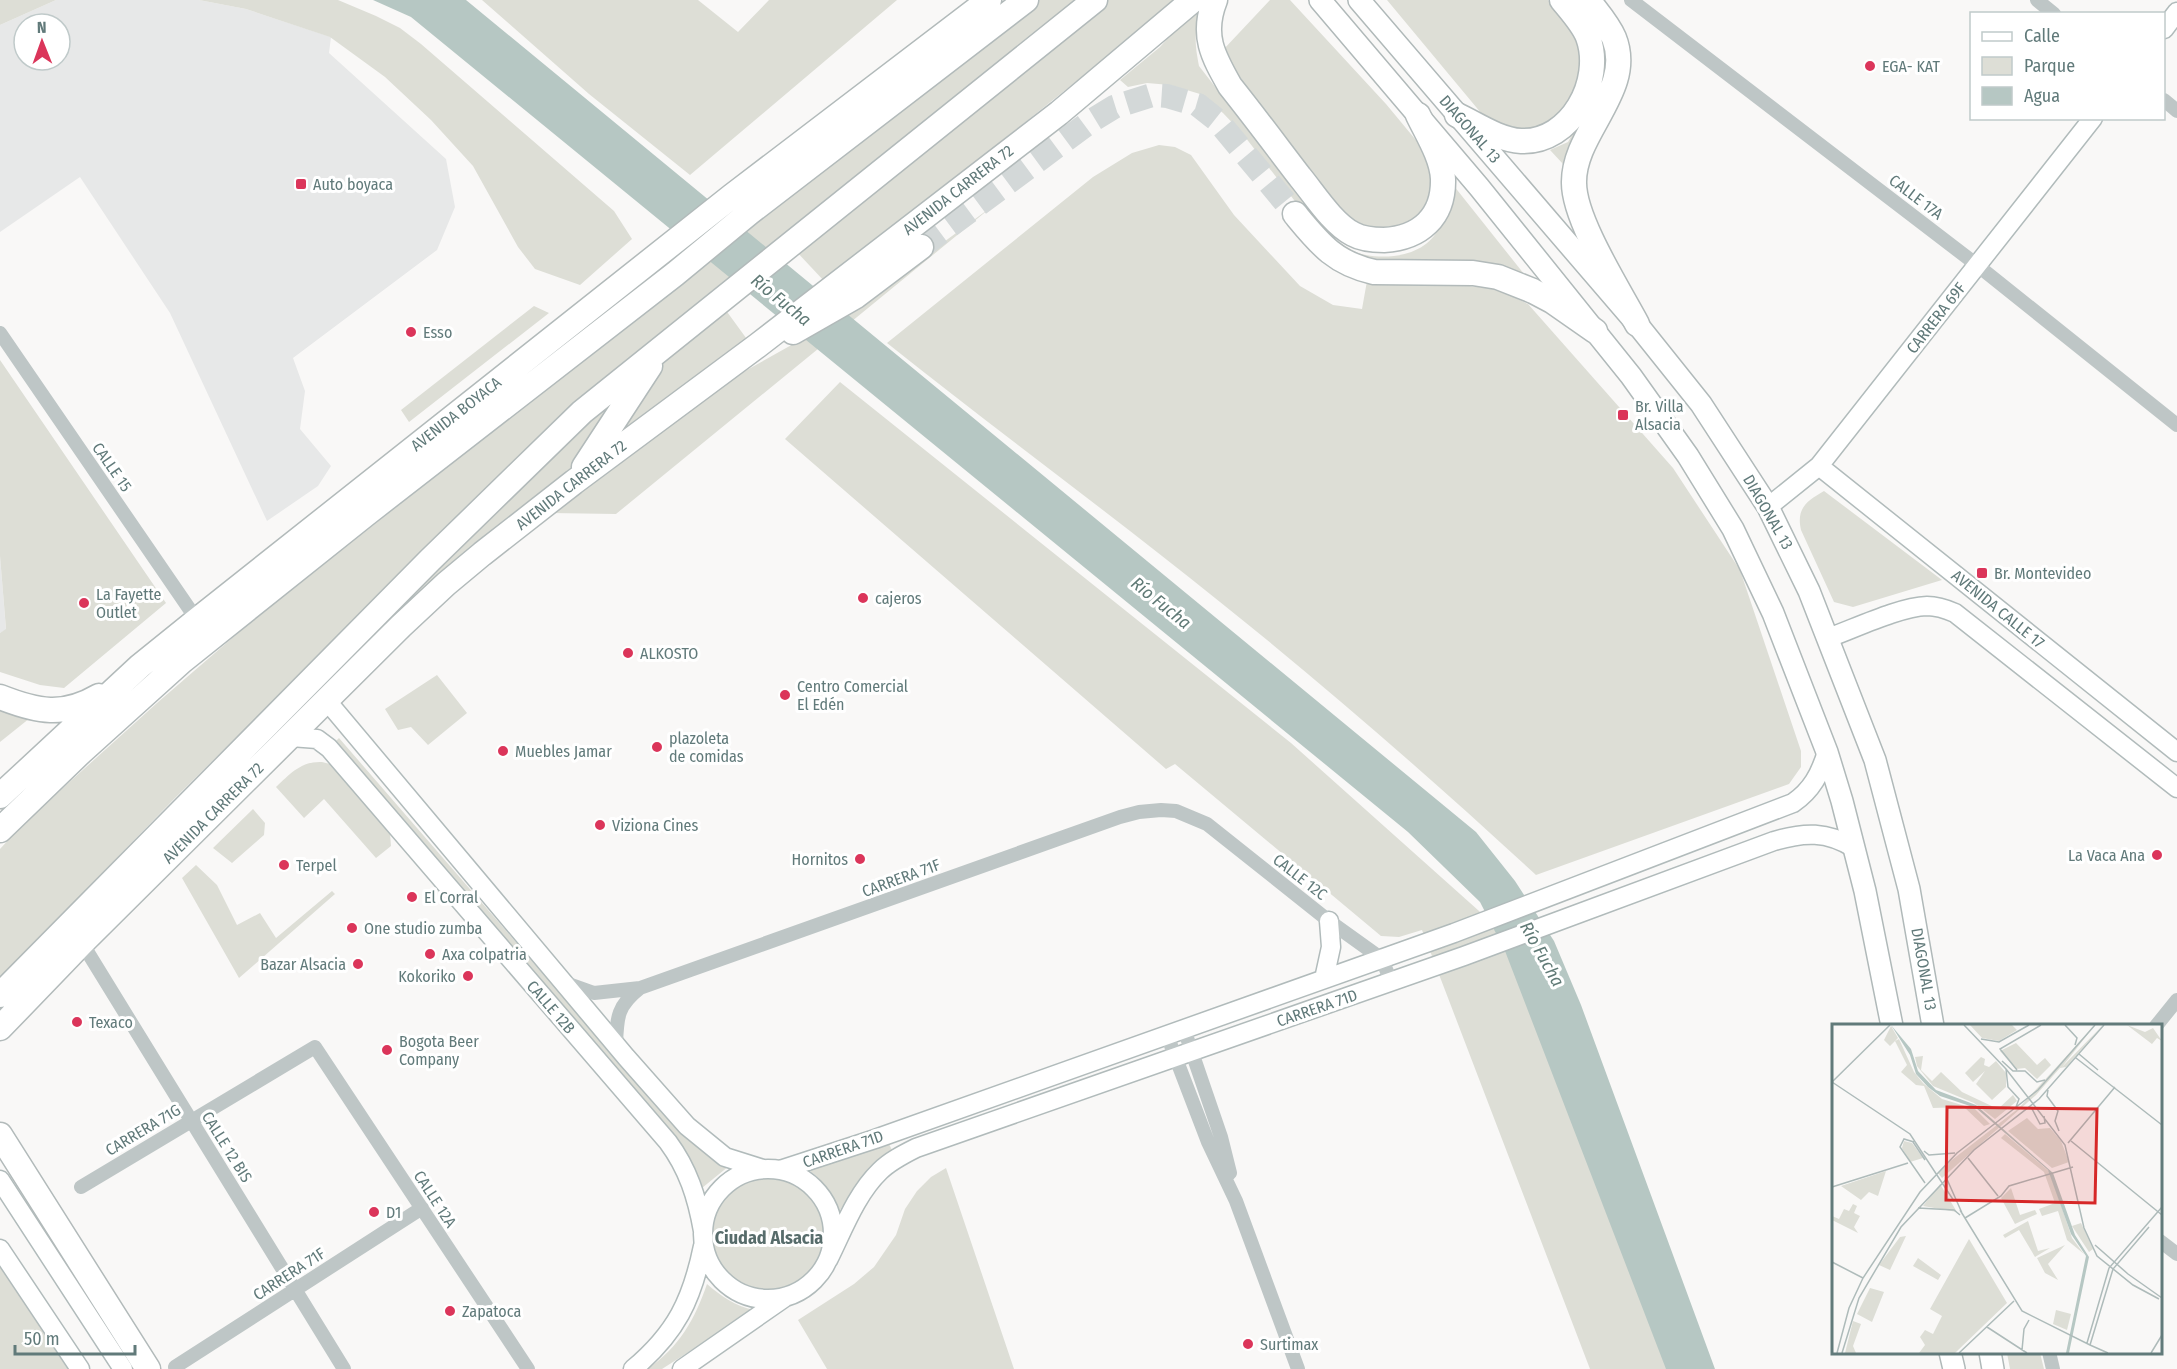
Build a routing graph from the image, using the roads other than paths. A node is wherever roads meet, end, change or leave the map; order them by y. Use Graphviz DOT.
graph roads {
  1 [pos="989,0"];
  2 [pos="1026,0"];
  3 [pos="1095,0"];
  4 [pos="1193,0"];
  5 [pos="1215,0"];
  6 [pos="1320,0"];
  7 [pos="1359,0"];
  8 [pos="1562,0"];
  9 [pos="1588,0"];
  10 [pos="1631,0"];
  11 [pos="2037,0"];
  12 [pos="2052,12"];
  13 [pos="2177,12"];
  14 [pos="2165,27"];
  15 [pos="2165,102"];
  16 [pos="1414,110"];
  17 [pos="2177,111"];
  18 [pos="1457,115"];
  19 [pos="2091,120"];
  20 [pos="1295,214"];
  21 [pos="921,248"];
  22 [pos="1977,265"];
  23 [pos="838,295"];
  24 [pos="1637,324"];
  25 [pos="1595,331"];
  26 [pos="0,333"];
  27 [pos="552,339"];
  28 [pos="663,346"];
  29 [pos="534,382"];
  30 [pos="2177,425"];
  31 [pos="1819,466"];
  32 [pos="574,482"];
  33 [pos="1768,507"];
  34 [pos="320,551"];
  35 [pos="258,571"];
  36 [pos="196,620"];
  37 [pos="1828,638"];
  38 [pos="140,666"];
  39 [pos="157,683"];
  40 [pos="0,698"];
  41 [pos="327,701"];
  42 [pos="87,715"];
  43 [pos="291,737"];
  44 [pos="1827,752"];
  45 [pos="2177,752"];
  46 [pos="2177,788"];
  47 [pos="0,796"];
  48 [pos="1176,811"];
  49 [pos="0,830"];
  50 [pos="1854,848"];
  51 [pos="1329,921"];
  52 [pos="82,943"];
  53 [pos="1382,959"];
  54 [pos="1324,979"];
  55 [pos="563,981"];
  56 [pos="1391,982"];
  57 [pos="640,988"];
  58 [pos="0,995"];
  59 [pos="2177,1000"];
  60 [pos="1892,1024"];
  61 [pos="1933,1024"];
  62 [pos="2158,1024"];
  63 [pos="0,1028"];
  64 [pos="1176,1032"];
  65 [pos="616,1044"];
  66 [pos="315,1047"];
  67 [pos="1184,1054"];
  68 [pos="191,1120"];
  69 [pos="0,1135"];
  70 [pos="772,1169"];
  71 [pos="0,1180"];
  72 [pos="81,1186"];
  73 [pos="422,1208"];
  74 [pos="703,1237"];
  75 [pos="2162,1243"];
  76 [pos="0,1249"];
  77 [pos="2177,1254"];
  78 [pos="828,1260"];
  79 [pos="295,1289"];
  80 [pos="788,1296"];
  81 [pos="1950,1354"];
  82 [pos="1990,1354"];
  83 [pos="2049,1354"];
  84 [pos="175,1367"];
  85 [pos="80,1369"];
  86 [pos="123,1369"];
  87 [pos="148,1369"];
  88 [pos="344,1369"];
  89 [pos="528,1369"];
  90 [pos="633,1369"];
  91 [pos="682,1369"];
  92 [pos="1298,1369"];
  93 [pos="1953,1369"];
  94 [pos="1993,1369"];
  95 [pos="2053,1369"];
  1 -- 27 [label="highway, AVENIDA BOYACA"];
  2 -- 29 [label="highway"];
  3 -- 28 [label="highway, AVENIDA CARRERA 72"];
  4 -- 23 [label="highway, AVENIDA CARRERA 72"];
  5 -- 16 [label="highway"];
  6 -- 16 [label="main road"];
  7 -- 18 [label="main road, DIAGONAL 13"];
  8 -- 18 [label="highway"];
  9 -- 24 [label="highway"];
  10 -- 22 [label="street, CALLE 17A"];
  11 -- 12 [label="street"];
  13 -- 14 [label="street"];
  15 -- 17 [label="street"];
  16 -- 25 [label="main road, DIAGONAL 13"];
  18 -- 24 [label="main road, DIAGONAL 13"];
  19 -- 22 [label="street, CARRERA 69F"];
  20 -- 25 [label="highway"];
  21 -- 23 [label="highway"];
  22 -- 30 [label="street, CALLE 17A"];
  22 -- 31 [label="street, CARRERA 69F"];
  23 -- 32 [label="highway, AVENIDA CARRERA 72"];
  24 -- 33 [label="main road, DIAGONAL 13"];
  25 -- 44 [label="main road, DIAGONAL 13"];
  26 -- 36 [label="street, CALLE 15"];
  27 -- 29 [label="highway"];
  27 -- 35 [label="highway, AVENIDA BOYACA"];
  28 -- 32 [label="highway"];
  28 -- 58 [label="highway, AVENIDA CARRERA 72"];
  29 -- 34 [label="highway"];
  31 -- 33 [label="street, CARRERA 69F"];
  31 -- 45 [label="street, AVENIDA CALLE 17"];
  32 -- 41 [label="highway, AVENIDA CARRERA 72"];
  33 -- 37 [label="main road, DIAGONAL 13"];
  34 -- 35 [label="highway"];
  34 -- 39 [label="highway"];
  35 -- 36 [label="highway"];
  36 -- 38 [label="highway"];
  37 -- 46 [label="street, AVENIDA CALLE 17"];
  37 -- 61 [label="main road, DIAGONAL 13"];
  38 -- 40 [label="highway"];
  38 -- 42 [label="highway"];
  39 -- 42 [label="highway"];
  39 -- 49 [label="highway"];
  41 -- 43 [label="highway, AVENIDA CARRERA 72"];
  41 -- 55 [label="street, CALLE 12B"];
  42 -- 47 [label="highway"];
  43 -- 52 [label="highway, AVENIDA CARRERA 72"];
  43 -- 74 [label="street, CALLE 12B"];
  44 -- 50 [label="main road, DIAGONAL 13"];
  44 -- 53 [label="street, CARRERA 71D"];
  48 -- 51 [label="street, CALLE 12C"];
  48 -- 57 [label="street, CARRERA 71F"];
  50 -- 56 [label="street, CARRERA 71D"];
  50 -- 60 [label="main road, DIAGONAL 13"];
  51 -- 53 [label="street, CALLE 12C"];
  51 -- 54 [label="street"];
  52 -- 63 [label="highway, AVENIDA CARRERA 72"];
  52 -- 68 [label="street, CALLE 12 BIS"];
  53 -- 54 [label="street, CARRERA 71D"];
  53 -- 56 [label="street"];
  54 -- 64 [label="street, CARRERA 71D"];
  55 -- 57 [label="street, CARRERA 71F"];
  55 -- 65 [label="street, CALLE 12B"];
  56 -- 67 [label="street, CARRERA 71D"];
  57 -- 65 [label="street, CARRERA 71F"];
  59 -- 62 [label="street"];
  64 -- 67 [label="street"];
  64 -- 70 [label="street, CARRERA 71D"];
  65 -- 70 [label="street, CALLE 12B"];
  66 -- 68 [label="street, CARRERA 71G"];
  66 -- 73 [label="street, CALLE 12A"];
  67 -- 78 [label="street, CARRERA 71D"];
  67 -- 92 [label="street"];
  68 -- 72 [label="street, CARRERA 71G"];
  68 -- 79 [label="street, CALLE 12 BIS"];
  69 -- 87 [label="highway"];
  70 -- 74 [label="street"];
  70 -- 78 [label="street"];
  71 -- 86 [label="street"];
  73 -- 79 [label="street, CARRERA 71F"];
  73 -- 89 [label="street, CALLE 12A"];
  74 -- 80 [label="street"];
  74 -- 90 [label="street"];
  75 -- 77 [label="street"];
  76 -- 85 [label="street"];
  78 -- 80 [label="street"];
  79 -- 84 [label="street, CARRERA 71F"];
  79 -- 88 [label="street, CALLE 12 BIS"];
  80 -- 91 [label="street"];
  81 -- 93 [label="main road"];
  82 -- 94 [label="main road"];
  83 -- 95 [label="street"];
}
